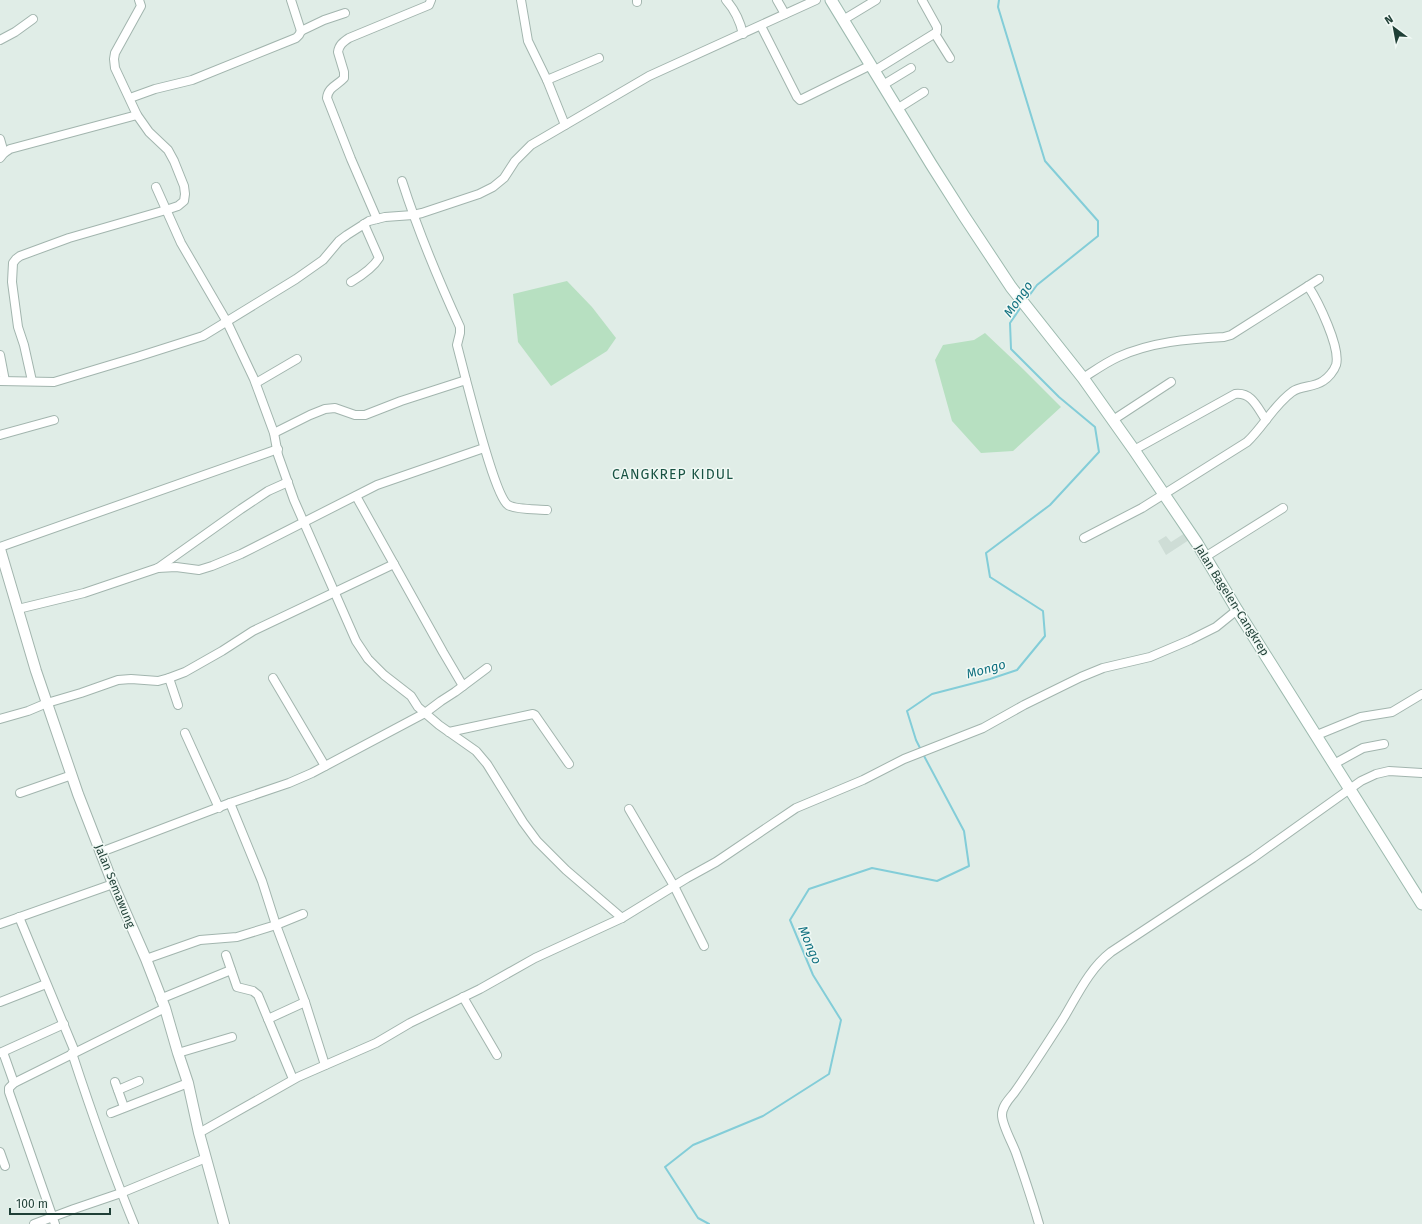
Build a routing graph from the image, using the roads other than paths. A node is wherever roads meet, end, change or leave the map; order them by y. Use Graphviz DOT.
graph roads {
  1 [pos="139,0"];
  2 [pos="291,0"];
  3 [pos="431,0"];
  4 [pos="521,0"];
  5 [pos="726,0"];
  6 [pos="777,0"];
  7 [pos="816,0"];
  8 [pos="831,0"];
  9 [pos="876,0"];
  10 [pos="922,0"];
  11 [pos="345,13"];
  12 [pos="785,14"];
  13 [pos="33,19"];
  14 [pos="843,20"];
  15 [pos="761,26"];
  16 [pos="301,31"];
  17 [pos="743,34"];
  18 [pos="935,34"];
  19 [pos="0,40"];
  20 [pos="599,58"];
  21 [pos="950,58"];
  22 [pos="873,68"];
  23 [pos="911,68"];
  24 [pos="547,80"];
  25 [pos="883,85"];
  26 [pos="924,92"];
  27 [pos="130,98"];
  28 [pos="898,109"];
  29 [pos="137,115"];
  30 [pos="565,125"];
  31 [pos="0,139"];
  32 [pos="2,155"];
  33 [pos="402,181"];
  34 [pos="156,187"];
  35 [pos="166,210"];
  36 [pos="413,215"];
  37 [pos="377,219"];
  38 [pos="364,224"];
  39 [pos="1319,279"];
  40 [pos="351,282"];
  41 [pos="1308,286"];
  42 [pos="227,322"];
  43 [pos="0,355"];
  44 [pos="297,359"];
  45 [pos="1083,378"];
  46 [pos="466,380"];
  47 [pos="3,381"];
  48 [pos="32,381"];
  49 [pos="1171,382"];
  50 [pos="256,383"];
  51 [pos="54,420"];
  52 [pos="1112,420"];
  53 [pos="1266,420"];
  54 [pos="274,433"];
  55 [pos="0,435"];
  56 [pos="484,448"];
  57 [pos="278,449"];
  58 [pos="1134,450"];
  59 [pos="288,482"];
  60 [pos="1165,495"];
  61 [pos="356,496"];
  62 [pos="1283,508"];
  63 [pos="547,510"];
  64 [pos="303,522"];
  65 [pos="1084,538"];
  66 [pos="0,548"];
  67 [pos="1205,557"];
  68 [pos="394,564"];
  69 [pos="158,568"];
  70 [pos="334,592"];
  71 [pos="18,609"];
  72 [pos="1237,610"];
  73 [pos="487,668"];
  74 [pos="168,678"];
  75 [pos="273,678"];
  76 [pos="463,686"];
  77 [pos="1422,694"];
  78 [pos="47,703"];
  79 [pos="178,705"];
  80 [pos="425,713"];
  81 [pos="0,719"];
  82 [pos="449,732"];
  83 [pos="184,733"];
  84 [pos="1317,735"];
  85 [pos="1384,744"];
  86 [pos="569,764"];
  87 [pos="1334,764"];
  88 [pos="325,766"];
  89 [pos="1422,773"];
  90 [pos="72,775"];
  91 [pos="1350,789"];
  92 [pos="20,793"];
  93 [pos="230,803"];
  94 [pos="219,808"];
  95 [pos="629,809"];
  96 [pos="101,852"];
  97 [pos="113,884"];
  98 [pos="674,886"];
  99 [pos="1422,904"];
  100 [pos="303,914"];
  101 [pos="19,918"];
  102 [pos="622,918"];
  103 [pos="0,924"];
  104 [pos="276,925"];
  105 [pos="704,946"];
  106 [pos="226,955"];
  107 [pos="146,959"];
  108 [pos="231,970"];
  109 [pos="46,984"];
  110 [pos="463,998"];
  111 [pos="0,1002"];
  112 [pos="305,1002"];
  113 [pos="163,1003"];
  114 [pos="268,1019"];
  115 [pos="64,1024"];
  116 [pos="232,1037"];
  117 [pos="2,1052"];
  118 [pos="74,1053"];
  119 [pos="178,1053"];
  120 [pos="497,1055"];
  121 [pos="325,1065"];
  122 [pos="293,1080"];
  123 [pos="139,1081"];
  124 [pos="115,1082"];
  125 [pos="14,1083"];
  126 [pos="188,1083"];
  127 [pos="118,1090"];
  128 [pos="124,1107"];
  129 [pos="111,1113"];
  130 [pos="199,1133"];
  131 [pos="0,1152"];
  132 [pos="206,1158"];
  133 [pos="5,1166"];
  134 [pos="121,1193"];
  135 [pos="54,1220"];
  136 [pos="34,1224"];
  137 [pos="134,1224"];
  138 [pos="224,1224"];
  139 [pos="1039,1224"];
  1 -- 27 [label="street"];
  2 -- 16 [label="street"];
  3 -- 37 [label="street"];
  4 -- 24 [label="street"];
  5 -- 17 [label="street"];
  6 -- 12 [label="street"];
  7 -- 12 [label="street"];
  8 -- 14 [label="main road, Jalan Bagelen-Cangkrep"];
  9 -- 14 [label="street"];
  10 -- 18 [label="street"];
  11 -- 16 [label="street"];
  12 -- 15 [label="street"];
  13 -- 19 [label="street"];
  14 -- 22 [label="main road, Jalan Bagelen-Cangkrep"];
  15 -- 17 [label="street"];
  15 -- 22 [label="street"];
  16 -- 27 [label="street"];
  17 -- 30 [label="street"];
  18 -- 21 [label="street"];
  18 -- 22 [label="street"];
  20 -- 24 [label="street"];
  22 -- 25 [label="main road, Jalan Bagelen-Cangkrep"];
  23 -- 25 [label="street"];
  24 -- 30 [label="street"];
  25 -- 28 [label="main road, Jalan Bagelen-Cangkrep"];
  26 -- 28 [label="street"];
  27 -- 29 [label="street"];
  28 -- 45 [label="main road, Jalan Bagelen-Cangkrep"];
  29 -- 32 [label="street"];
  29 -- 35 [label="street"];
  30 -- 36 [label="street"];
  31 -- 32 [label="street"];
  33 -- 36 [label="street"];
  34 -- 35 [label="street"];
  35 -- 42 [label="street"];
  35 -- 48 [label="street"];
  36 -- 37 [label="street"];
  36 -- 46 [label="street"];
  37 -- 38 [label="street"];
  38 -- 40 [label="street"];
  38 -- 42 [label="street"];
  39 -- 41 [label="street"];
  41 -- 45 [label="street"];
  41 -- 53 [label="street"];
  42 -- 48 [label="street"];
  42 -- 50 [label="street"];
  43 -- 47 [label="street"];
  44 -- 50 [label="street"];
  45 -- 52 [label="main road, Jalan Bagelen-Cangkrep"];
  46 -- 54 [label="street"];
  46 -- 56 [label="street"];
  47 -- 48 [label="street"];
  49 -- 52 [label="street"];
  50 -- 54 [label="street"];
  51 -- 55 [label="street"];
  52 -- 58 [label="main road, Jalan Bagelen-Cangkrep"];
  53 -- 58 [label="street"];
  53 -- 60 [label="street"];
  54 -- 57 [label="street"];
  56 -- 61 [label="street"];
  56 -- 63 [label="street"];
  57 -- 59 [label="street"];
  57 -- 66 [label="street"];
  58 -- 60 [label="main road, Jalan Bagelen-Cangkrep"];
  59 -- 64 [label="street"];
  59 -- 69 [label="street"];
  60 -- 65 [label="street"];
  60 -- 67 [label="main road, Jalan Bagelen-Cangkrep"];
  61 -- 64 [label="street"];
  61 -- 68 [label="street"];
  62 -- 67 [label="street"];
  64 -- 69 [label="street"];
  64 -- 70 [label="street"];
  66 -- 71 [label="street, Jalan Semawung"];
  67 -- 72 [label="main road, Jalan Bagelen-Cangkrep"];
  68 -- 70 [label="street"];
  68 -- 76 [label="street"];
  69 -- 71 [label="street"];
  70 -- 74 [label="street"];
  70 -- 80 [label="street"];
  71 -- 78 [label="street, Jalan Semawung"];
  72 -- 84 [label="main road, Jalan Bagelen-Cangkrep"];
  72 -- 98 [label="street"];
  73 -- 76 [label="street"];
  74 -- 78 [label="street"];
  74 -- 79 [label="street"];
  75 -- 88 [label="street"];
  76 -- 80 [label="street"];
  77 -- 84 [label="street"];
  78 -- 81 [label="street"];
  78 -- 90 [label="street, Jalan Semawung"];
  80 -- 82 [label="street"];
  80 -- 88 [label="street"];
  82 -- 86 [label="street"];
  82 -- 102 [label="street"];
  83 -- 94 [label="street"];
  84 -- 87 [label="main road, Jalan Bagelen-Cangkrep"];
  85 -- 87 [label="street"];
  87 -- 91 [label="main road, Jalan Bagelen-Cangkrep"];
  88 -- 93 [label="street"];
  89 -- 91 [label="street"];
  90 -- 92 [label="street"];
  90 -- 96 [label="street, Jalan Semawung"];
  91 -- 99 [label="main road, Jalan Bagelen-Cangkrep"];
  91 -- 139 [label="street"];
  93 -- 94 [label="street"];
  93 -- 104 [label="street"];
  94 -- 96 [label="street"];
  95 -- 98 [label="street"];
  96 -- 97 [label="street, Jalan Semawung"];
  97 -- 101 [label="street"];
  97 -- 107 [label="street, Jalan Semawung"];
  98 -- 102 [label="street"];
  98 -- 105 [label="street"];
  100 -- 104 [label="street"];
  101 -- 103 [label="street"];
  101 -- 109 [label="street"];
  102 -- 110 [label="street"];
  104 -- 107 [label="street"];
  104 -- 112 [label="street"];
  106 -- 108 [label="street"];
  107 -- 113 [label="street, Jalan Semawung"];
  108 -- 113 [label="street"];
  108 -- 114 [label="street"];
  109 -- 111 [label="street"];
  109 -- 115 [label="street"];
  110 -- 120 [label="street"];
  110 -- 121 [label="street"];
  112 -- 114 [label="street"];
  112 -- 121 [label="street"];
  113 -- 118 [label="street"];
  113 -- 119 [label="street, Jalan Semawung"];
  114 -- 122 [label="street"];
  115 -- 117 [label="street"];
  115 -- 118 [label="street"];
  116 -- 119 [label="street"];
  117 -- 125 [label="street"];
  118 -- 125 [label="street"];
  118 -- 134 [label="street"];
  119 -- 126 [label="street, Jalan Semawung"];
  121 -- 122 [label="street"];
  122 -- 130 [label="street"];
  123 -- 127 [label="street"];
  124 -- 127 [label="street"];
  125 -- 135 [label="street"];
  126 -- 128 [label="street"];
  126 -- 130 [label="street, Jalan Semawung"];
  127 -- 128 [label="street"];
  128 -- 129 [label="street"];
  130 -- 132 [label="street, Jalan Semawung"];
  131 -- 133 [label="street"];
  132 -- 134 [label="street"];
  132 -- 138 [label="street, Jalan Semawung"];
  134 -- 135 [label="street"];
  134 -- 137 [label="street"];
  135 -- 136 [label="street"];
}
